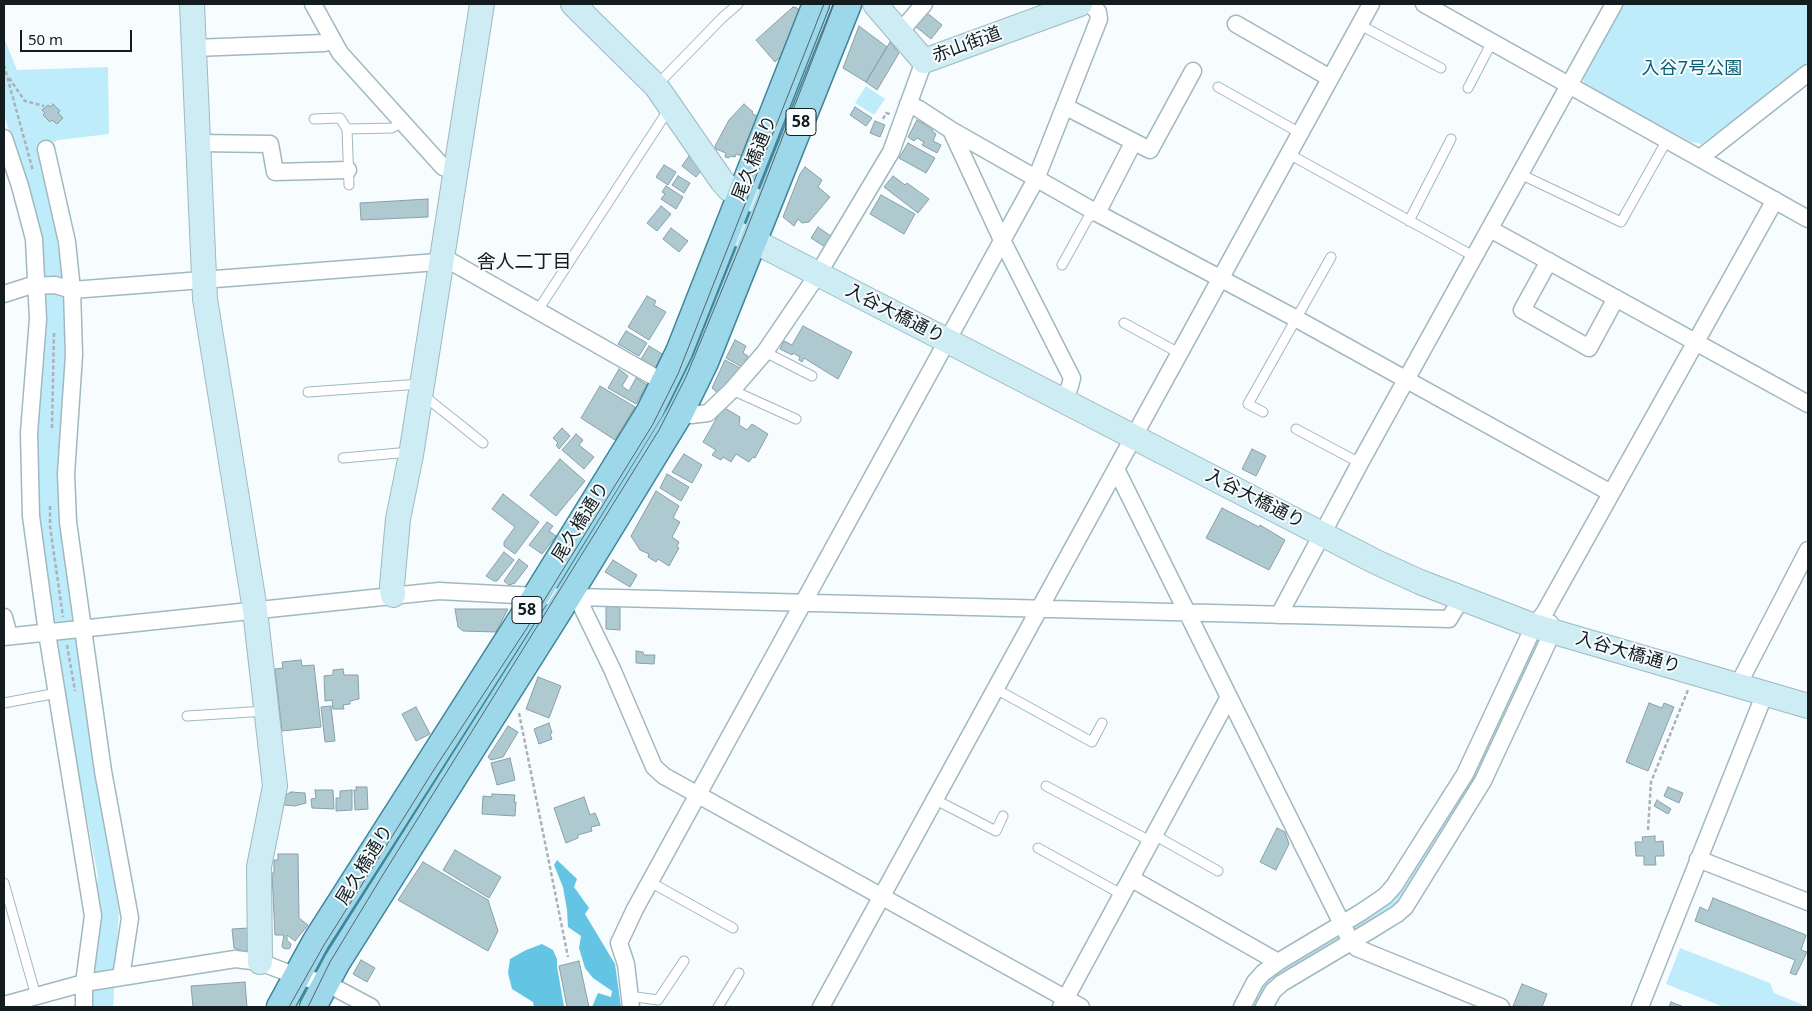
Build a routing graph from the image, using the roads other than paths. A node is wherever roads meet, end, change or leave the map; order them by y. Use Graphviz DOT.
graph roads {
  1 [pos="192,4"];
  2 [pos="313,4"];
  3 [pos="482,4"];
  4 [pos="573,4"];
  5 [pos="738,4"];
  6 [pos="816,4"];
  7 [pos="848,4"];
  8 [pos="875,4"];
  9 [pos="924,4"];
  10 [pos="1080,4"];
  11 [pos="1090,4"];
  12 [pos="1371,4"];
  13 [pos="1424,4"];
  14 [pos="1614,4"];
  15 [pos="1236,24"];
  16 [pos="1360,25"];
  17 [pos="899,32"];
  18 [pos="333,41"];
  19 [pos="1492,42"];
  20 [pos="194,48"];
  21 [pos="924,61"];
  22 [pos="1441,68"];
  23 [pos="1193,71"];
  24 [pos="1808,73"];
  25 [pos="1330,78"];
  26 [pos="1569,85"];
  27 [pos="656,86"];
  28 [pos="1218,87"];
  29 [pos="1468,88"];
  30 [pos="908,104"];
  31 [pos="1066,107"];
  32 [pos="672,109"];
  33 [pos="314,119"];
  34 [pos="402,122"];
  35 [pos="347,129"];
  36 [pos="951,130"];
  37 [pos="1300,133"];
  38 [pos="4,138"];
  39 [pos="1452,139"];
  40 [pos="1667,140"];
  41 [pos="198,143"];
  42 [pos="1133,143"];
  43 [pos="46,149"];
  44 [pos="1289,154"];
  45 [pos="1700,158"];
  46 [pos="456,172"];
  47 [pos="1520,174"];
  48 [pos="348,178"];
  49 [pos="1036,179"];
  50 [pos="741,195"];
  51 [pos="1775,200"];
  52 [pos="768,206"];
  53 [pos="1097,213"];
  54 [pos="1808,219"];
  55 [pos="1409,221"];
  56 [pos="727,229"];
  57 [pos="1490,229"];
  58 [pos="1002,240"];
  59 [pos="754,241"];
  60 [pos="1330,257"];
  61 [pos="1475,257"];
  62 [pos="442,260"];
  63 [pos="1549,261"];
  64 [pos="1062,265"];
  65 [pos="818,274"];
  66 [pos="204,279"];
  67 [pos="1220,279"];
  68 [pos="36,286"];
  69 [pos="72,290"];
  70 [pos="4,294"];
  71 [pos="1616,298"];
  72 [pos="538,310"];
  73 [pos="1295,318"];
  74 [pos="1124,323"];
  75 [pos="947,340"];
  76 [pos="1696,342"];
  77 [pos="765,352"];
  78 [pos="1179,353"];
  79 [pos="812,376"];
  80 [pos="1407,380"];
  81 [pos="665,384"];
  82 [pos="732,390"];
  83 [pos="420,391"];
  84 [pos="308,392"];
  85 [pos="1064,400"];
  86 [pos="1808,404"];
  87 [pos="680,412"];
  88 [pos="1263,412"];
  89 [pos="796,419"];
  90 [pos="1296,429"];
  91 [pos="1133,436"];
  92 [pos="483,443"];
  93 [pos="411,455"];
  94 [pos="343,458"];
  95 [pos="1360,463"];
  96 [pos="1116,469"];
  97 [pos="1611,493"];
  98 [pos="1322,533"];
  99 [pos="1808,550"];
  100 [pos="393,596"];
  101 [pos="536,596"];
  102 [pos="568,596"];
  103 [pos="1461,599"];
  104 [pos="803,602"];
  105 [pos="1038,609"];
  106 [pos="254,610"];
  107 [pos="1187,613"];
  108 [pos="1279,615"];
  109 [pos="4,617"];
  110 [pos="1544,623"];
  111 [pos="83,628"];
  112 [pos="47,633"];
  113 [pos="6,636"];
  114 [pos="1738,685"];
  115 [pos="994,688"];
  116 [pos="57,692"];
  117 [pos="1765,693"];
  118 [pos="1229,698"];
  119 [pos="4,702"];
  120 [pos="1808,706"];
  121 [pos="266,711"];
  122 [pos="187,716"];
  123 [pos="1102,722"];
  124 [pos="1046,786"];
  125 [pos="698,794"];
  126 [pos="934,799"];
  127 [pos="1003,816"];
  128 [pos="1154,839"];
  129 [pos="1038,848"];
  130 [pos="1698,859"];
  131 [pos="1218,871"];
  132 [pos="1132,879"];
  133 [pos="650,882"];
  134 [pos="4,883"];
  135 [pos="1123,895"];
  136 [pos="881,896"];
  137 [pos="1808,902"];
  138 [pos="1343,924"];
  139 [pos="733,928"];
  140 [pos="1352,942"];
  141 [pos="260,962"];
  142 [pos="684,962"];
  143 [pos="1278,962"];
  144 [pos="739,973"];
  145 [pos="296,976"];
  146 [pos="121,977"];
  147 [pos="84,983"];
  148 [pos="326,983"];
  149 [pos="36,996"];
  150 [pos="630,1002"];
  151 [pos="1064,1003"];
  152 [pos="4,1005"];
  153 [pos="84,1007"];
  154 [pos="280,1007"];
  155 [pos="313,1007"];
  156 [pos="371,1007"];
  157 [pos="718,1007"];
  158 [pos="821,1007"];
  159 [pos="1081,1007"];
  160 [pos="1242,1007"];
  161 [pos="1264,1007"];
  162 [pos="1501,1007"];
  163 [pos="1640,1007"];
  1 -- 20 [label="street"];
  2 -- 18 [label="street"];
  3 -- 46 [label="street"];
  4 -- 27 [label="street"];
  5 -- 27 [label="lane"];
  6 -- 50 [label="main road, 尾久橋通り / 58"];
  7 -- 52 [label="main road, 尾久橋通り / 58"];
  8 -- 17 [label="street, 赤山街道"];
  9 -- 17 [label="street"];
  10 -- 21 [label="street, 赤山街道"];
  11 -- 31 [label="street"];
  12 -- 16 [label="street"];
  13 -- 19 [label="street"];
  14 -- 26 [label="street"];
  15 -- 25 [label="street"];
  16 -- 22 [label="lane"];
  16 -- 25 [label="street"];
  17 -- 21 [label="street, 赤山街道"];
  18 -- 20 [label="street"];
  18 -- 34 [label="street"];
  19 -- 26 [label="street"];
  19 -- 29 [label="lane"];
  20 -- 41 [label="street"];
  21 -- 30 [label="street"];
  23 -- 42 [label="street"];
  24 -- 45 [label="street"];
  25 -- 37 [label="street"];
  26 -- 40 [label="street"];
  26 -- 47 [label="street"];
  27 -- 32 [label="street"];
  28 -- 37 [label="lane"];
  30 -- 36 [label="street"];
  30 -- 65 [label="street"];
  31 -- 42 [label="street"];
  31 -- 49 [label="street"];
  32 -- 50 [label="street"];
  32 -- 72 [label="lane"];
  33 -- 35 [label="lane"];
  34 -- 35 [label="lane"];
  34 -- 46 [label="street"];
  35 -- 48 [label="lane"];
  36 -- 49 [label="street"];
  36 -- 58 [label="street"];
  37 -- 44 [label="street"];
  38 -- 68 [label="street"];
  39 -- 55 [label="lane"];
  40 -- 45 [label="street"];
  40 -- 47 [label="lane"];
  41 -- 48 [label="street"];
  41 -- 66 [label="street"];
  42 -- 53 [label="street"];
  43 -- 69 [label="street"];
  44 -- 55 [label="lane"];
  44 -- 67 [label="street"];
  45 -- 51 [label="street"];
  46 -- 62 [label="street"];
  47 -- 57 [label="street"];
  49 -- 53 [label="street"];
  49 -- 58 [label="street"];
  50 -- 52 [label="street"];
  50 -- 56 [label="main road, 尾久橋通り / 58"];
  51 -- 54 [label="street"];
  51 -- 76 [label="street"];
  52 -- 59 [label="main road, 尾久橋通り / 58"];
  53 -- 64 [label="lane"];
  53 -- 67 [label="street"];
  55 -- 61 [label="lane"];
  56 -- 59 [label="street, 入谷大橋通り"];
  56 -- 81 [label="main road, 尾久橋通り / 58"];
  57 -- 61 [label="street"];
  57 -- 63 [label="street"];
  58 -- 75 [label="street"];
  58 -- 85 [label="street"];
  59 -- 65 [label="street, 入谷大橋通り"];
  59 -- 87 [label="main road, 尾久橋通り / 58"];
  60 -- 73 [label="lane"];
  61 -- 80 [label="street"];
  62 -- 66 [label="street"];
  62 -- 72 [label="street"];
  62 -- 83 [label="street"];
  63 -- 71 [label="street"];
  63 -- 71 [label="street"];
  65 -- 75 [label="street, 入谷大橋通り"];
  65 -- 77 [label="street"];
  66 -- 69 [label="street"];
  66 -- 106 [label="street"];
  67 -- 73 [label="street"];
  67 -- 78 [label="street"];
  68 -- 69 [label="street"];
  68 -- 70 [label="street"];
  68 -- 112 [label="street"];
  69 -- 111 [label="street"];
  71 -- 76 [label="street"];
  72 -- 81 [label="street"];
  73 -- 80 [label="street"];
  73 -- 88 [label="lane"];
  74 -- 78 [label="lane"];
  75 -- 85 [label="street, 入谷大橋通り"];
  75 -- 104 [label="street"];
  76 -- 86 [label="street"];
  76 -- 97 [label="street"];
  77 -- 79 [label="lane"];
  77 -- 82 [label="street"];
  78 -- 91 [label="street"];
  80 -- 95 [label="street"];
  80 -- 97 [label="street"];
  81 -- 101 [label="main road, 尾久橋通り / 58"];
  82 -- 87 [label="street"];
  82 -- 89 [label="lane"];
  83 -- 84 [label="lane"];
  83 -- 92 [label="lane"];
  83 -- 93 [label="street"];
  85 -- 91 [label="street, 入谷大橋通り"];
  87 -- 102 [label="main road, 尾久橋通り / 58"];
  90 -- 95 [label="lane"];
  91 -- 96 [label="street"];
  91 -- 98 [label="street, 入谷大橋通り"];
  93 -- 94 [label="lane"];
  93 -- 100 [label="street"];
  95 -- 98 [label="street"];
  96 -- 105 [label="street"];
  96 -- 107 [label="street"];
  97 -- 110 [label="street"];
  98 -- 103 [label="street, 入谷大橋通り"];
  98 -- 108 [label="street"];
  99 -- 114 [label="street"];
  100 -- 101 [label="street"];
  100 -- 106 [label="street"];
  101 -- 102 [label="street"];
  101 -- 145 [label="main road, 尾久橋通り / 58"];
  102 -- 104 [label="street"];
  102 -- 125 [label="street"];
  102 -- 148 [label="main road, 尾久橋通り / 58"];
  103 -- 108 [label="street"];
  103 -- 110 [label="street, 入谷大橋通り"];
  104 -- 105 [label="street"];
  104 -- 125 [label="street"];
  105 -- 107 [label="street"];
  105 -- 115 [label="street"];
  106 -- 111 [label="street"];
  106 -- 121 [label="street"];
  107 -- 108 [label="street"];
  107 -- 118 [label="street"];
  109 -- 113 [label="street"];
  110 -- 114 [label="street, 入谷大橋通り"];
  110 -- 138 [label="street"];
  110 -- 140 [label="street"];
  111 -- 112 [label="street"];
  111 -- 146 [label="street"];
  112 -- 113 [label="street"];
  112 -- 116 [label="street"];
  114 -- 117 [label="street, 入谷大橋通り"];
  115 -- 123 [label="lane"];
  115 -- 126 [label="street"];
  116 -- 119 [label="lane"];
  116 -- 147 [label="street"];
  117 -- 120 [label="street, 入谷大橋通り"];
  117 -- 130 [label="street"];
  118 -- 128 [label="street"];
  118 -- 138 [label="street"];
  121 -- 122 [label="lane"];
  121 -- 141 [label="street"];
  124 -- 128 [label="lane"];
  125 -- 133 [label="street"];
  125 -- 136 [label="street"];
  126 -- 127 [label="lane"];
  126 -- 136 [label="street"];
  128 -- 131 [label="lane"];
  128 -- 132 [label="street"];
  129 -- 135 [label="lane"];
  130 -- 137 [label="street"];
  130 -- 163 [label="street"];
  132 -- 135 [label="street"];
  132 -- 143 [label="street"];
  133 -- 139 [label="lane"];
  133 -- 150 [label="street"];
  134 -- 149 [label="lane"];
  135 -- 151 [label="street"];
  136 -- 151 [label="street"];
  136 -- 158 [label="street"];
  138 -- 140 [label="street"];
  138 -- 143 [label="street"];
  140 -- 161 [label="street"];
  140 -- 162 [label="street"];
  141 -- 145 [label="street"];
  141 -- 146 [label="street"];
  142 -- 150 [label="lane"];
  143 -- 160 [label="street"];
  144 -- 157 [label="lane"];
  145 -- 148 [label="street"];
  145 -- 154 [label="main road, 尾久橋通り / 58"];
  146 -- 147 [label="street"];
  147 -- 149 [label="street"];
  147 -- 153 [label="street"];
  148 -- 155 [label="main road, 尾久橋通り / 58"];
  148 -- 156 [label="street"];
  149 -- 152 [label="street"];
  151 -- 159 [label="street"];
}
